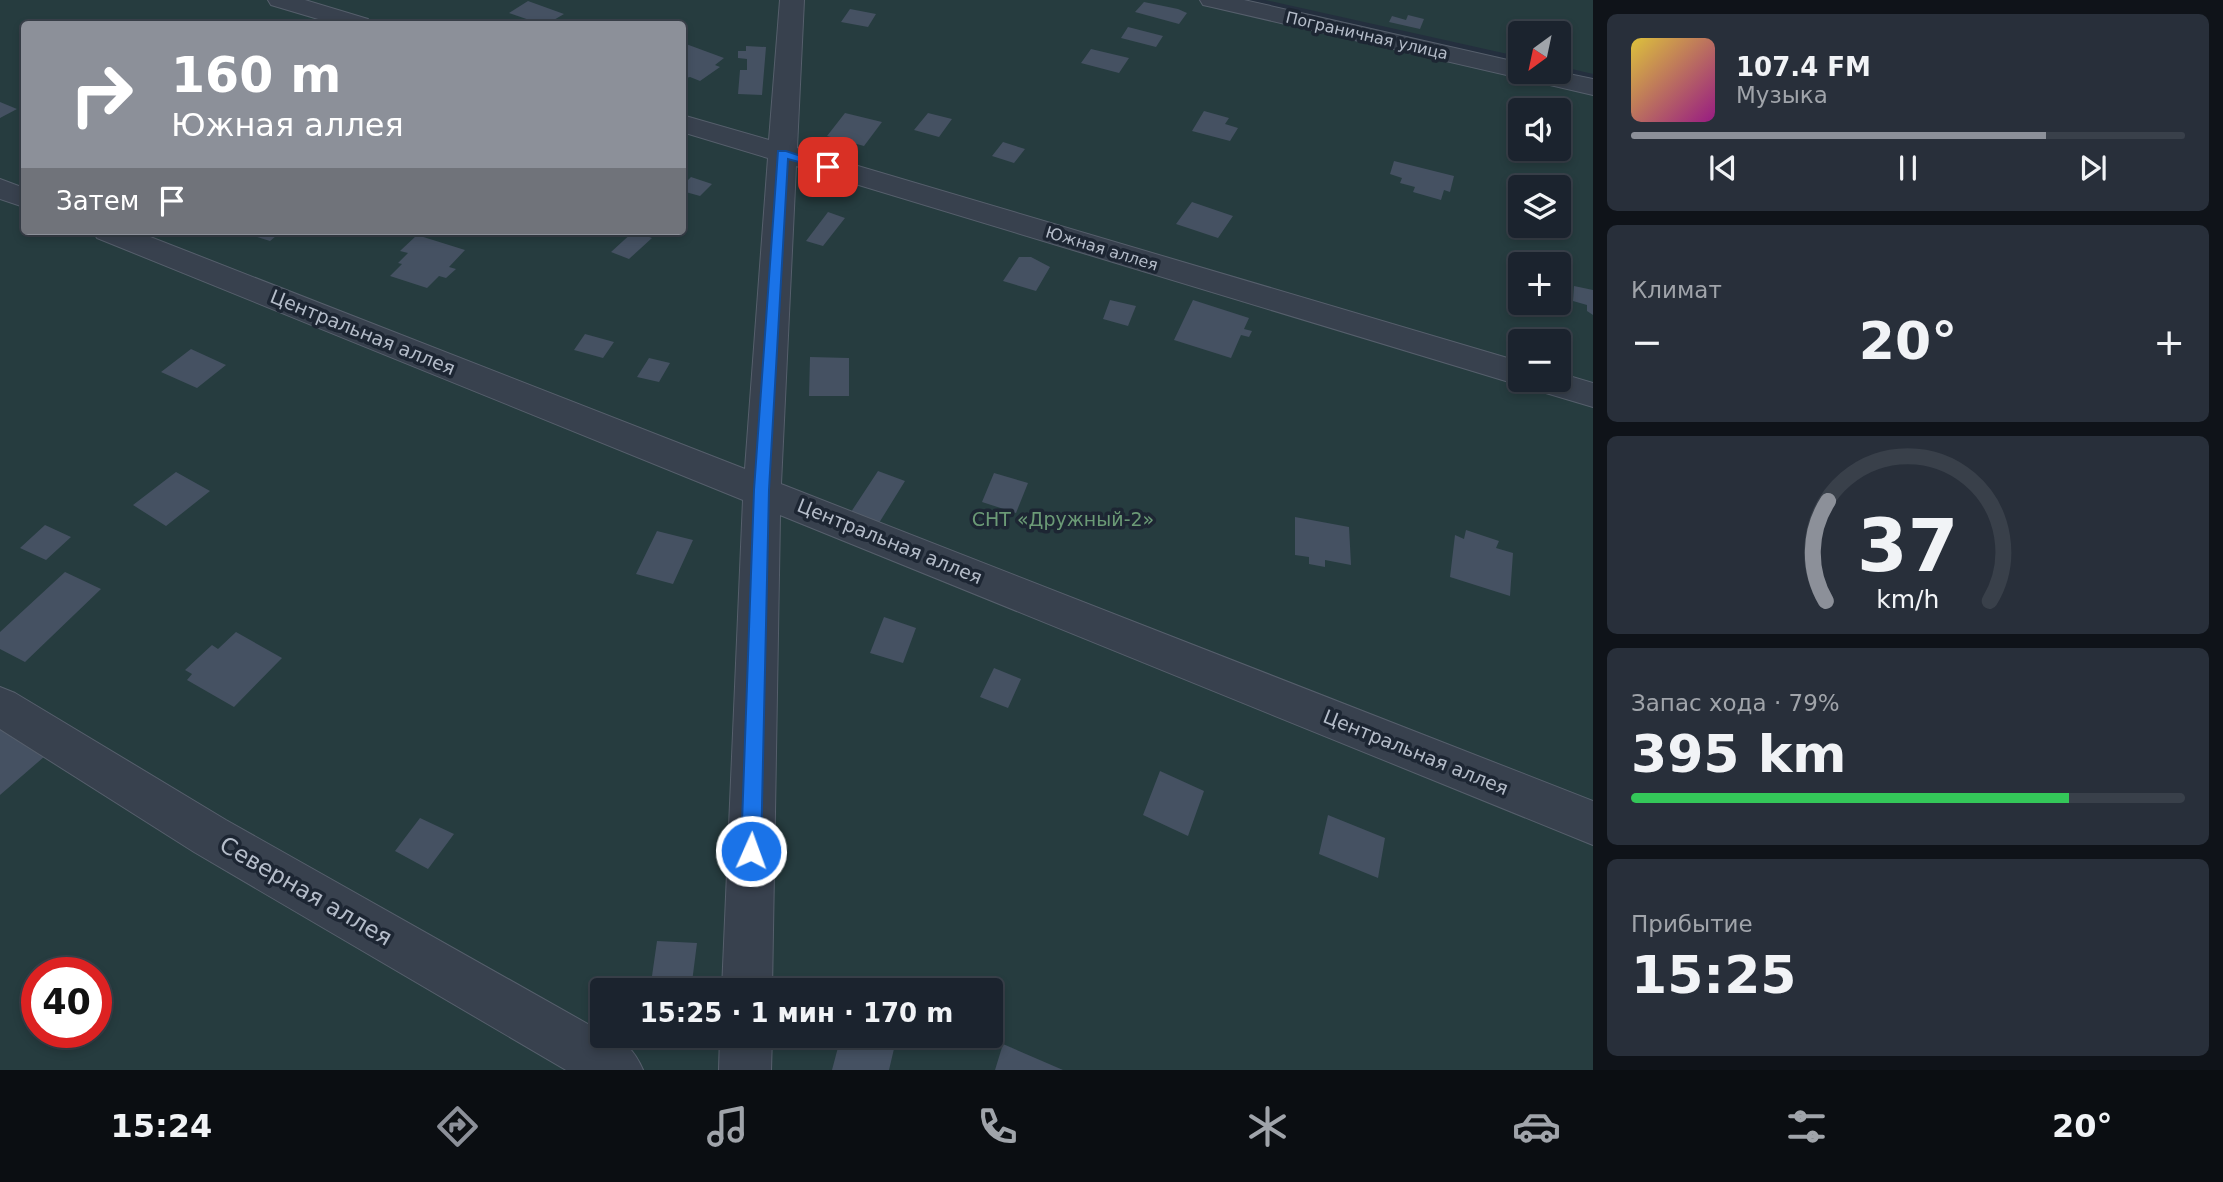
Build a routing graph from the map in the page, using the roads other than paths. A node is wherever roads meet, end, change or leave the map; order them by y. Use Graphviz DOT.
graph roads {
  1 [pos="280,0"];
  2 [pos="792,0"];
  3 [pos="1212,0"];
  4 [pos="349,21"];
  5 [pos="1508,68"];
  6 [pos="1572,82"];
  7 [pos="1593,87"];
  8 [pos="686,124"];
  9 [pos="782,153"];
  10 [pos="0,188"];
  11 [pos="21,197"];
  12 [pos="118,235"];
  13 [pos="1508,370"];
  14 [pos="1571,389"];
  15 [pos="1593,395"];
  16 [pos="762,490"];
  17 [pos="0,706"];
  18 [pos="1593,823"];
  19 [pos="747,978"];
  20 [pos="746,1048"];
  21 [pos="617,1070"];
  22 [pos="745,1070"];
  1 -- 4 [label="street"];
  2 -- 9 [label="street"];
  3 -- 5 [label="street, Пограничная улица"];
  6 -- 7 [label="street"];
  8 -- 9 [label="street, Южная аллея"];
  9 -- 13 [label="street, Южная аллея"];
  9 -- 16 [label="street"];
  10 -- 11 [label="street"];
  12 -- 16 [label="street, Центральная аллея"];
  14 -- 15 [label="street"];
  16 -- 18 [label="street, Центральная аллея"];
  16 -- 19 [label="street"];
  17 -- 21 [label="street, Северная аллея"];
  20 -- 22 [label="street"];
}
